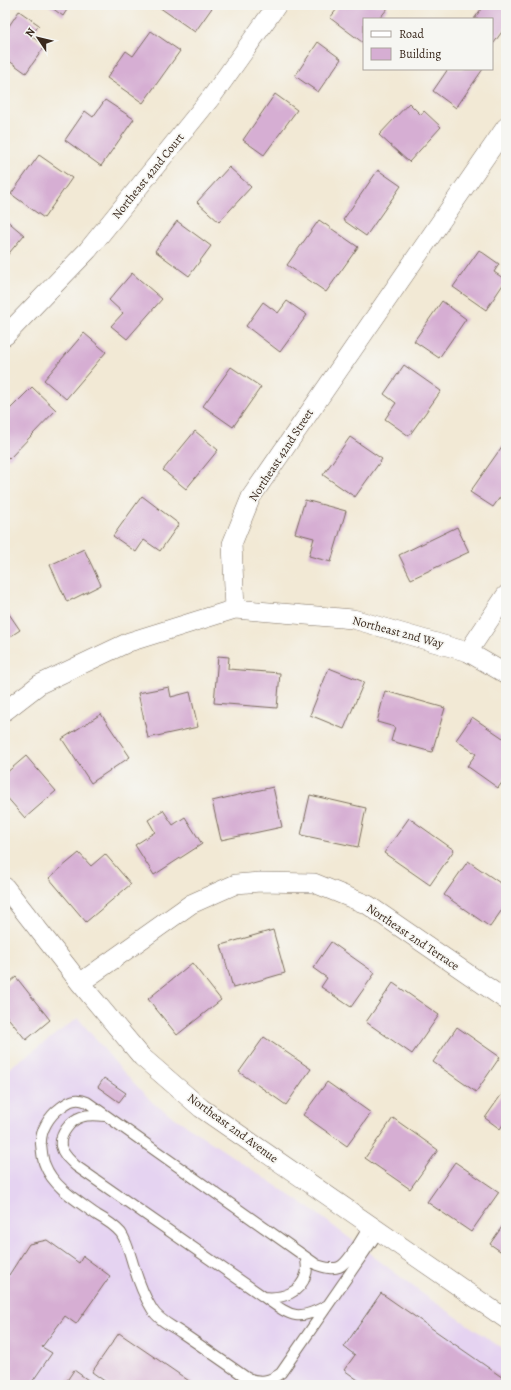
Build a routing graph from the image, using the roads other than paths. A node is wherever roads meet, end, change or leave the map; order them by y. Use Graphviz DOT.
graph roads {
  1 [pos="277,5"];
  2 [pos="506,127"];
  3 [pos="5,336"];
  4 [pos="506,595"];
  5 [pos="235,609"];
  6 [pos="468,652"];
  7 [pos="506,674"];
  8 [pos="5,711"];
  9 [pos="5,887"];
  10 [pos="80,983"];
  11 [pos="506,1000"];
  12 [pos="106,1116"];
  13 [pos="374,1228"];
  14 [pos="306,1258"];
  15 [pos="264,1298"];
  16 [pos="329,1304"];
  17 [pos="506,1319"];
  1 -- 3 [label="street, Northeast 42nd Court"];
  2 -- 5 [label="street, Northeast 42nd Street"];
  4 -- 6 [label="street"];
  5 -- 6 [label="street, Northeast 2nd Way"];
  5 -- 8 [label="street"];
  6 -- 7 [label="street, Northeast 2nd Way"];
  9 -- 10 [label="street, Northeast 2nd Avenue"];
  10 -- 11 [label="street, Northeast 2nd Terrace"];
  10 -- 13 [label="street, Northeast 2nd Avenue"];
  12 -- 14 [label="lane"];
  12 -- 15 [label="lane"];
  12 -- 16 [label="lane"];
  13 -- 14 [label="lane"];
  13 -- 16 [label="lane"];
  13 -- 17 [label="street, Northeast 2nd Avenue"];
  14 -- 15 [label="lane"];
  15 -- 16 [label="lane"];
}
